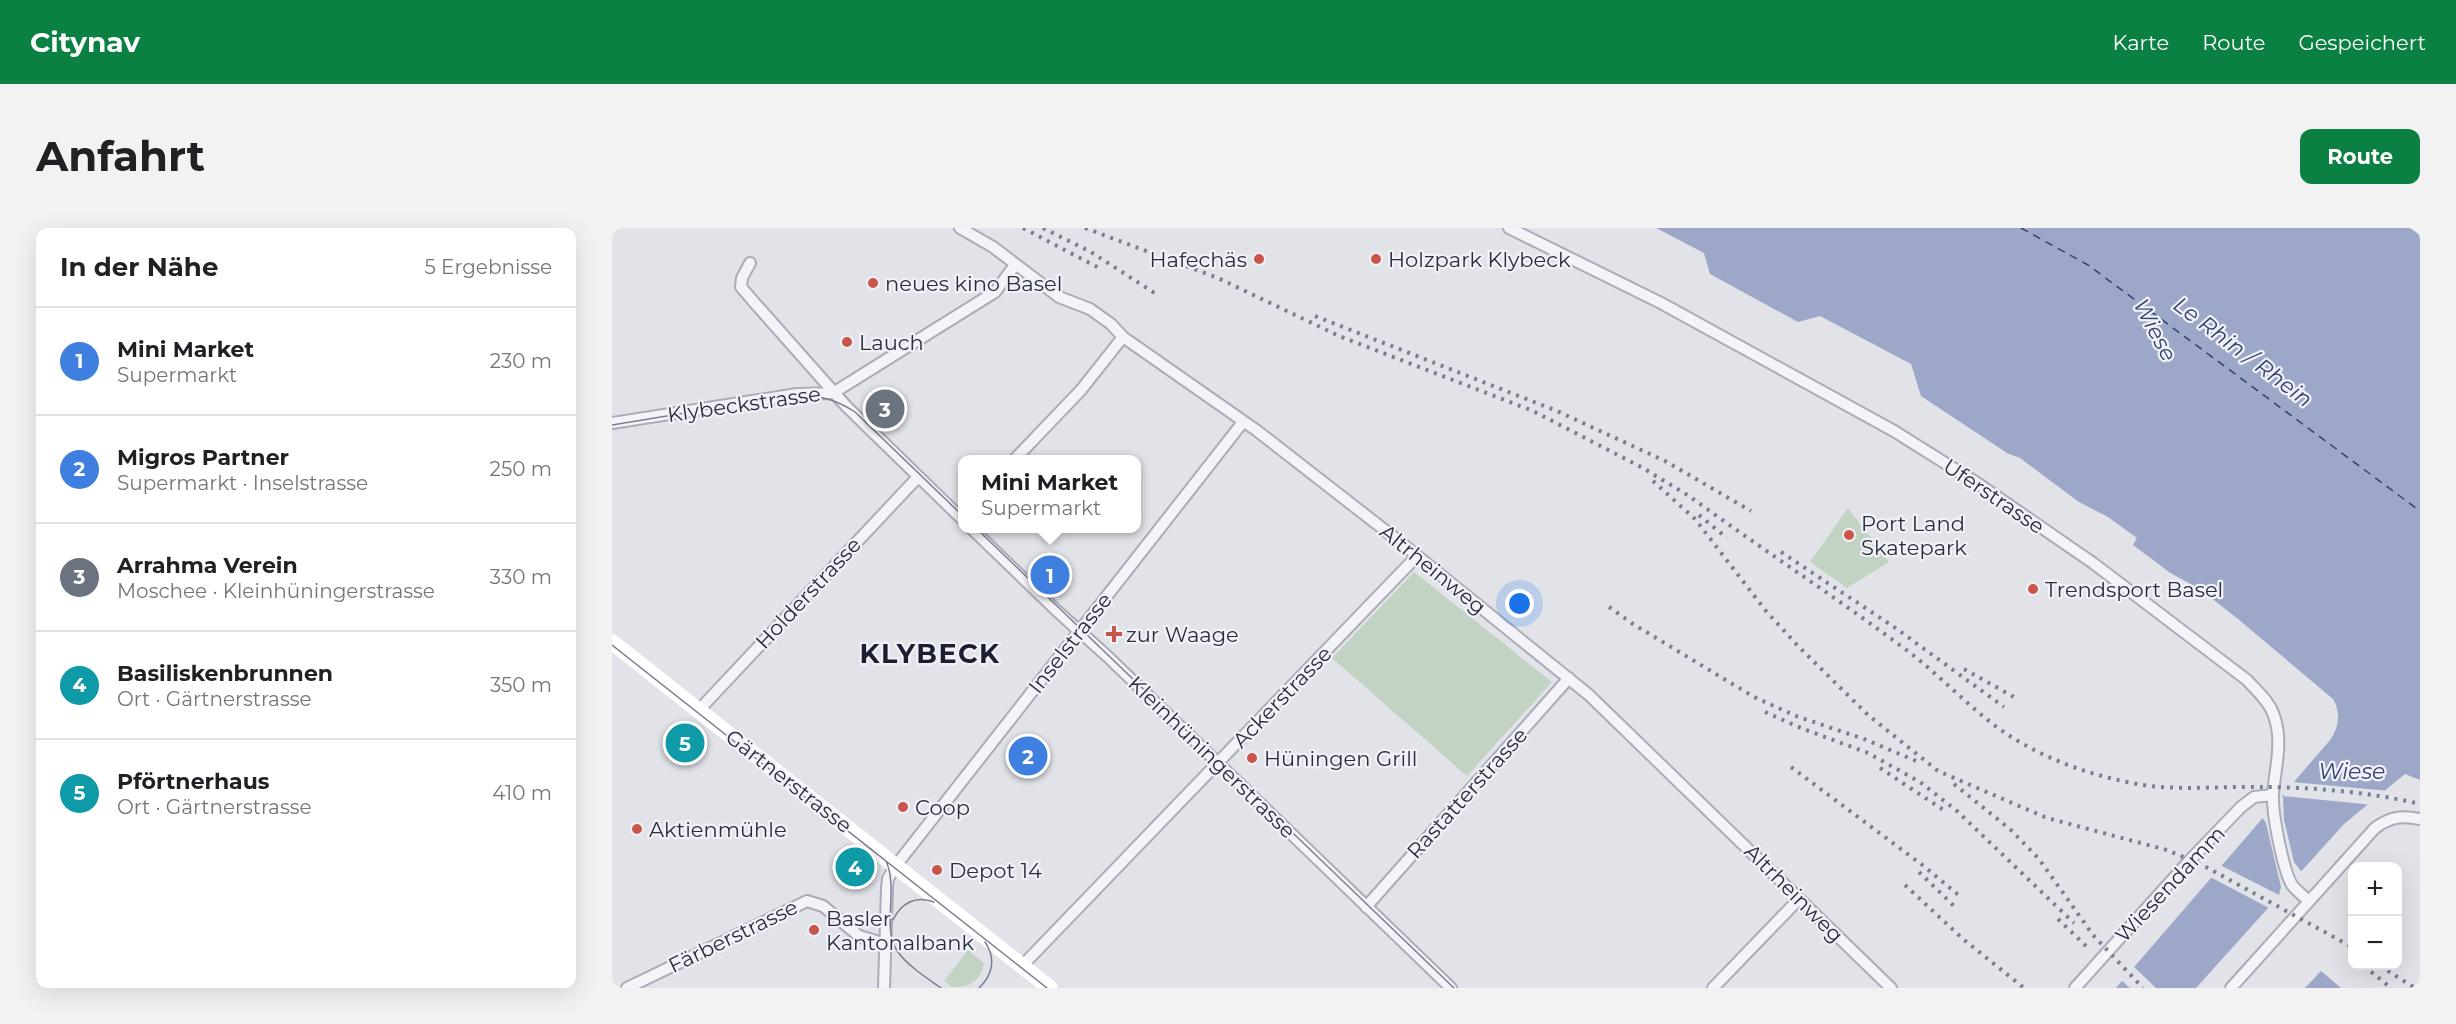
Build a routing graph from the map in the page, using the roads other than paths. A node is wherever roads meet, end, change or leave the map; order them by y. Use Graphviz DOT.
graph roads {
  1 [pos="960,228"];
  2 [pos="1509,228"];
  3 [pos="750,263"];
  4 [pos="1015,265"];
  5 [pos="1123,337"];
  6 [pos="833,393"];
  7 [pos="1243,422"];
  8 [pos="612,423"];
  9 [pos="1018,455"];
  10 [pos="918,477"];
  11 [pos="958,513"];
  12 [pos="976,533"];
  13 [pos="1416,557"];
  14 [pos="1079,631"];
  15 [pos="612,642"];
  16 [pos="1569,678"];
  17 [pos="699,711"];
  18 [pos="1218,763"];
  19 [pos="2273,799"];
  20 [pos="2420,819"];
  21 [pos="896,865"];
  22 [pos="1799,899"];
  23 [pos="2309,901"];
  24 [pos="1366,907"];
  25 [pos="886,944"];
  26 [pos="1022,966"];
  27 [pos="627,988"];
  28 [pos="884,988"];
  29 [pos="1050,988"];
  30 [pos="1451,988"];
  31 [pos="1713,988"];
  32 [pos="1892,988"];
  33 [pos="2075,988"];
  34 [pos="2231,988"];
  1 -- 4 [label="street, Altrheinweg"];
  2 -- 19 [label="street, Uferstrasse"];
  3 -- 6 [label="street"];
  4 -- 5 [label="street, Altrheinweg"];
  4 -- 6 [label="street, Klybeckstrasse"];
  5 -- 7 [label="street, Altrheinweg"];
  5 -- 9 [label="street"];
  6 -- 8 [label="street, Klybeckstrasse"];
  6 -- 10 [label="street"];
  7 -- 13 [label="street, Altrheinweg"];
  7 -- 14 [label="street, Inselstrasse"];
  10 -- 11 [label="street"];
  10 -- 17 [label="street, Holderstrasse"];
  12 -- 14 [label="street, Kleinhüningerstrasse"];
  13 -- 16 [label="street, Altrheinweg"];
  13 -- 18 [label="street, Ackerstrasse"];
  14 -- 18 [label="street, Kleinhüningerstrasse"];
  14 -- 21 [label="street, Inselstrasse"];
  15 -- 17 [label="street, Gärtnerstrasse"];
  16 -- 22 [label="street, Altrheinweg"];
  16 -- 24 [label="street, Rastatterstrasse"];
  17 -- 21 [label="street, Gärtnerstrasse"];
  18 -- 24 [label="street, Kleinhüningerstrasse"];
  18 -- 26 [label="street, Ackerstrasse"];
  19 -- 23 [label="street, Uferstrasse"];
  19 -- 33 [label="street, Wiesendamm"];
  20 -- 23 [label="street"];
  21 -- 25 [label="street"];
  21 -- 26 [label="street, Gärtnerstrasse"];
  22 -- 31 [label="street"];
  22 -- 32 [label="street, Altrheinweg"];
  23 -- 34 [label="street"];
  24 -- 30 [label="street, Kleinhüningerstrasse"];
  25 -- 27 [label="street, Färberstrasse"];
  25 -- 28 [label="street"];
  26 -- 29 [label="street, Gärtnerstrasse"];
}
